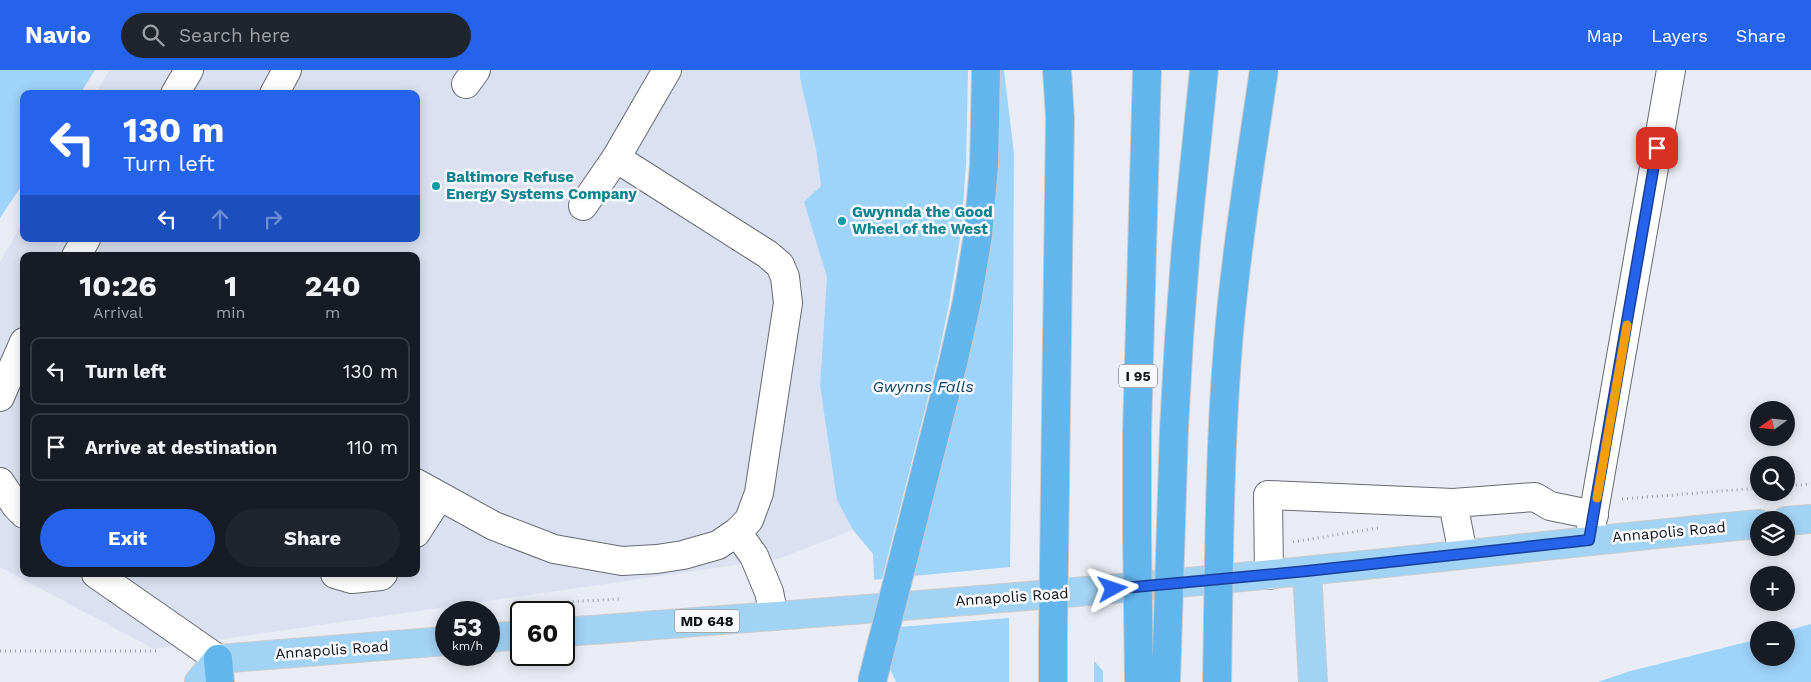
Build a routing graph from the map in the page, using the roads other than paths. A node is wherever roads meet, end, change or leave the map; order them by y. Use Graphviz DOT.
graph roads {
  1 [pos="190,70"];
  2 [pos="287,70"];
  3 [pos="667,70"];
  4 [pos="986,70"];
  5 [pos="1057,70"];
  6 [pos="1063,70"];
  7 [pos="1147,70"];
  8 [pos="1204,70"];
  9 [pos="1264,70"];
  10 [pos="1670,70"];
  11 [pos="178,90"];
  12 [pos="276,90"];
  13 [pos="1060,118"];
  14 [pos="616,158"];
  15 [pos="583,206"];
  16 [pos="20,352"];
  17 [pos="0,397"];
  18 [pos="0,482"];
  19 [pos="428,490"];
  20 [pos="1453,503"];
  21 [pos="20,510"];
  22 [pos="420,519"];
  23 [pos="1811,519"];
  24 [pos="1795,520"];
  25 [pos="1750,524"];
  26 [pos="1591,528"];
  27 [pos="737,532"];
  28 [pos="1463,554"];
  29 [pos="1307,571"];
  30 [pos="1269,575"];
  31 [pos="100,577"];
  32 [pos="345,577"];
  33 [pos="371,577"];
  34 [pos="774,616"];
  35 [pos="575,631"];
  36 [pos="435,642"];
  37 [pos="219,670"];
  38 [pos="199,682"];
  39 [pos="872,682"];
  40 [pos="1053,682"];
  41 [pos="1139,682"];
  42 [pos="1166,682"];
  43 [pos="1217,682"];
  44 [pos="1313,682"];
  1 -- 11 [label="lane"];
  2 -- 12 [label="lane"];
  3 -- 14 [label="lane"];
  4 -- 39 [label="highway, bridge"];
  5 -- 13 [label="highway"];
  6 -- 13 [label="highway"];
  7 -- 41 [label="highway, I 95, bridge"];
  8 -- 42 [label="highway, bridge"];
  9 -- 43 [label="highway, bridge"];
  10 -- 26 [label="lane"];
  13 -- 40 [label="highway, bridge"];
  14 -- 15 [label="lane"];
  14 -- 27 [label="lane"];
  16 -- 17 [label="lane"];
  18 -- 21 [label="lane"];
  19 -- 22 [label="lane"];
  19 -- 27 [label="lane"];
  20 -- 26 [label="lane"];
  20 -- 28 [label="lane"];
  20 -- 30 [label="lane"];
  23 -- 24 [label="main road"];
  25 -- 26 [label="main road, Annapolis Road / MD 648"];
  26 -- 28 [label="main road, Annapolis Road / MD 648"];
  27 -- 34 [label="lane"];
  28 -- 29 [label="main road, Annapolis Road / MD 648"];
  29 -- 30 [label="main road, Annapolis Road / MD 648"];
  29 -- 44 [label="main road"];
  30 -- 34 [label="main road, Annapolis Road / MD 648, bridge"];
  31 -- 37 [label="lane"];
  32 -- 33 [label="lane"];
  34 -- 35 [label="main road, Annapolis Road / MD 648"];
  36 -- 37 [label="main road, Annapolis Road"];
  37 -- 38 [label="main road"];
}
